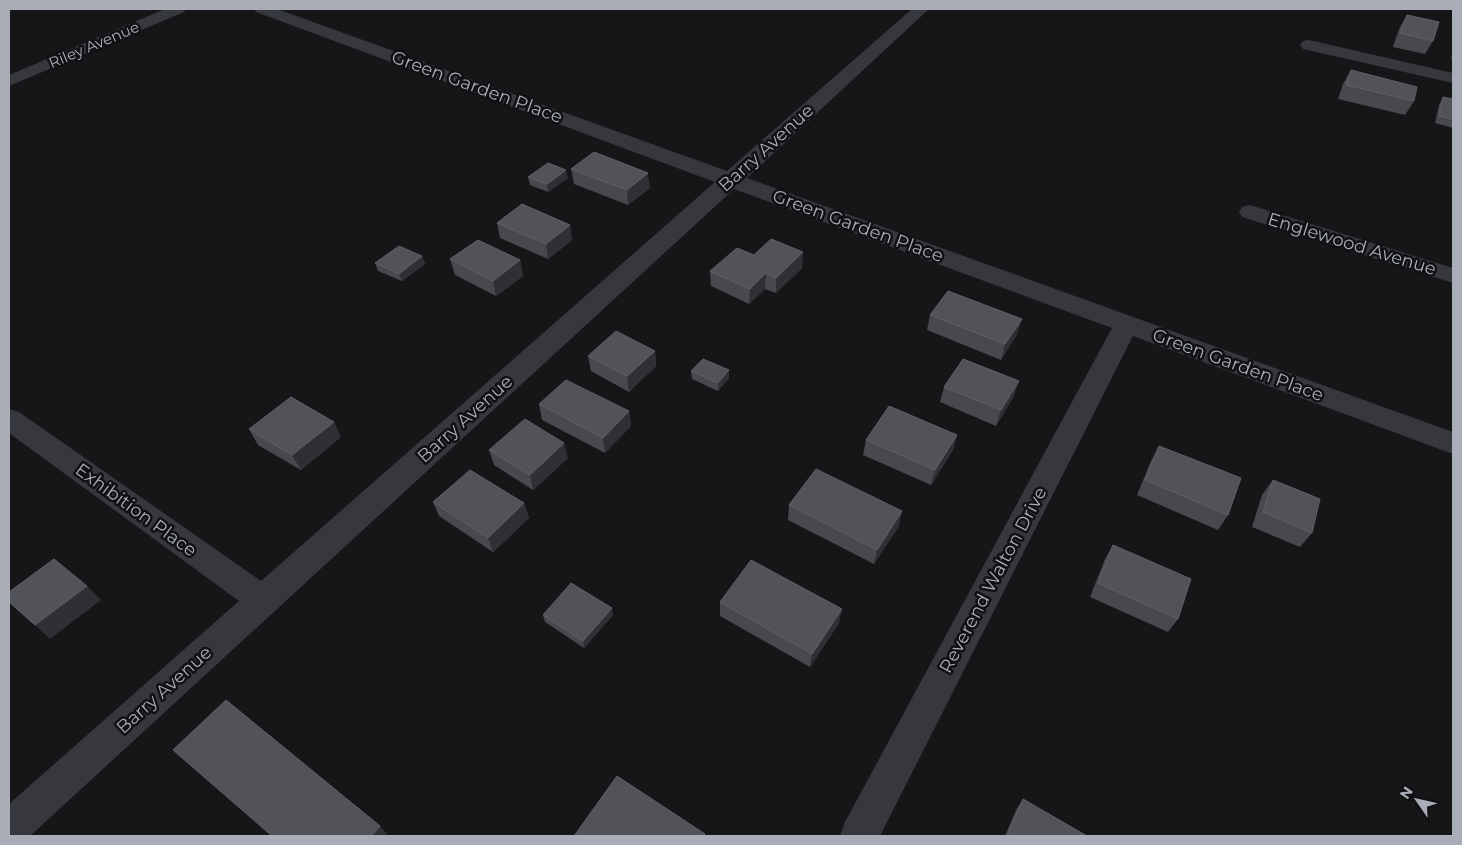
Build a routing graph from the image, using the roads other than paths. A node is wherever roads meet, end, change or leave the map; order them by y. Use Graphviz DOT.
graph roads {
  1 [pos="178,9"];
  2 [pos="262,9"];
  3 [pos="921,9"];
  4 [pos="1310,45"];
  5 [pos="1453,78"];
  6 [pos="9,81"];
  7 [pos="730,180"];
  8 [pos="1250,212"];
  9 [pos="1453,276"];
  10 [pos="1127,324"];
  11 [pos="9,419"];
  12 [pos="1453,444"];
  13 [pos="264,601"];
  14 [pos="9,829"];
  15 [pos="859,836"];
  1 -- 6 [label="street, Riley Avenue"];
  2 -- 7 [label="street, Green Garden Place"];
  3 -- 7 [label="street, Barry Avenue"];
  4 -- 5 [label="street"];
  7 -- 10 [label="street, Green Garden Place"];
  7 -- 13 [label="street, Barry Avenue"];
  8 -- 9 [label="street, Englewood Avenue"];
  10 -- 12 [label="street, Green Garden Place"];
  10 -- 15 [label="street, Reverend Walton Drive"];
  11 -- 13 [label="street, Exhibition Place"];
  13 -- 14 [label="street, Barry Avenue"];
}
